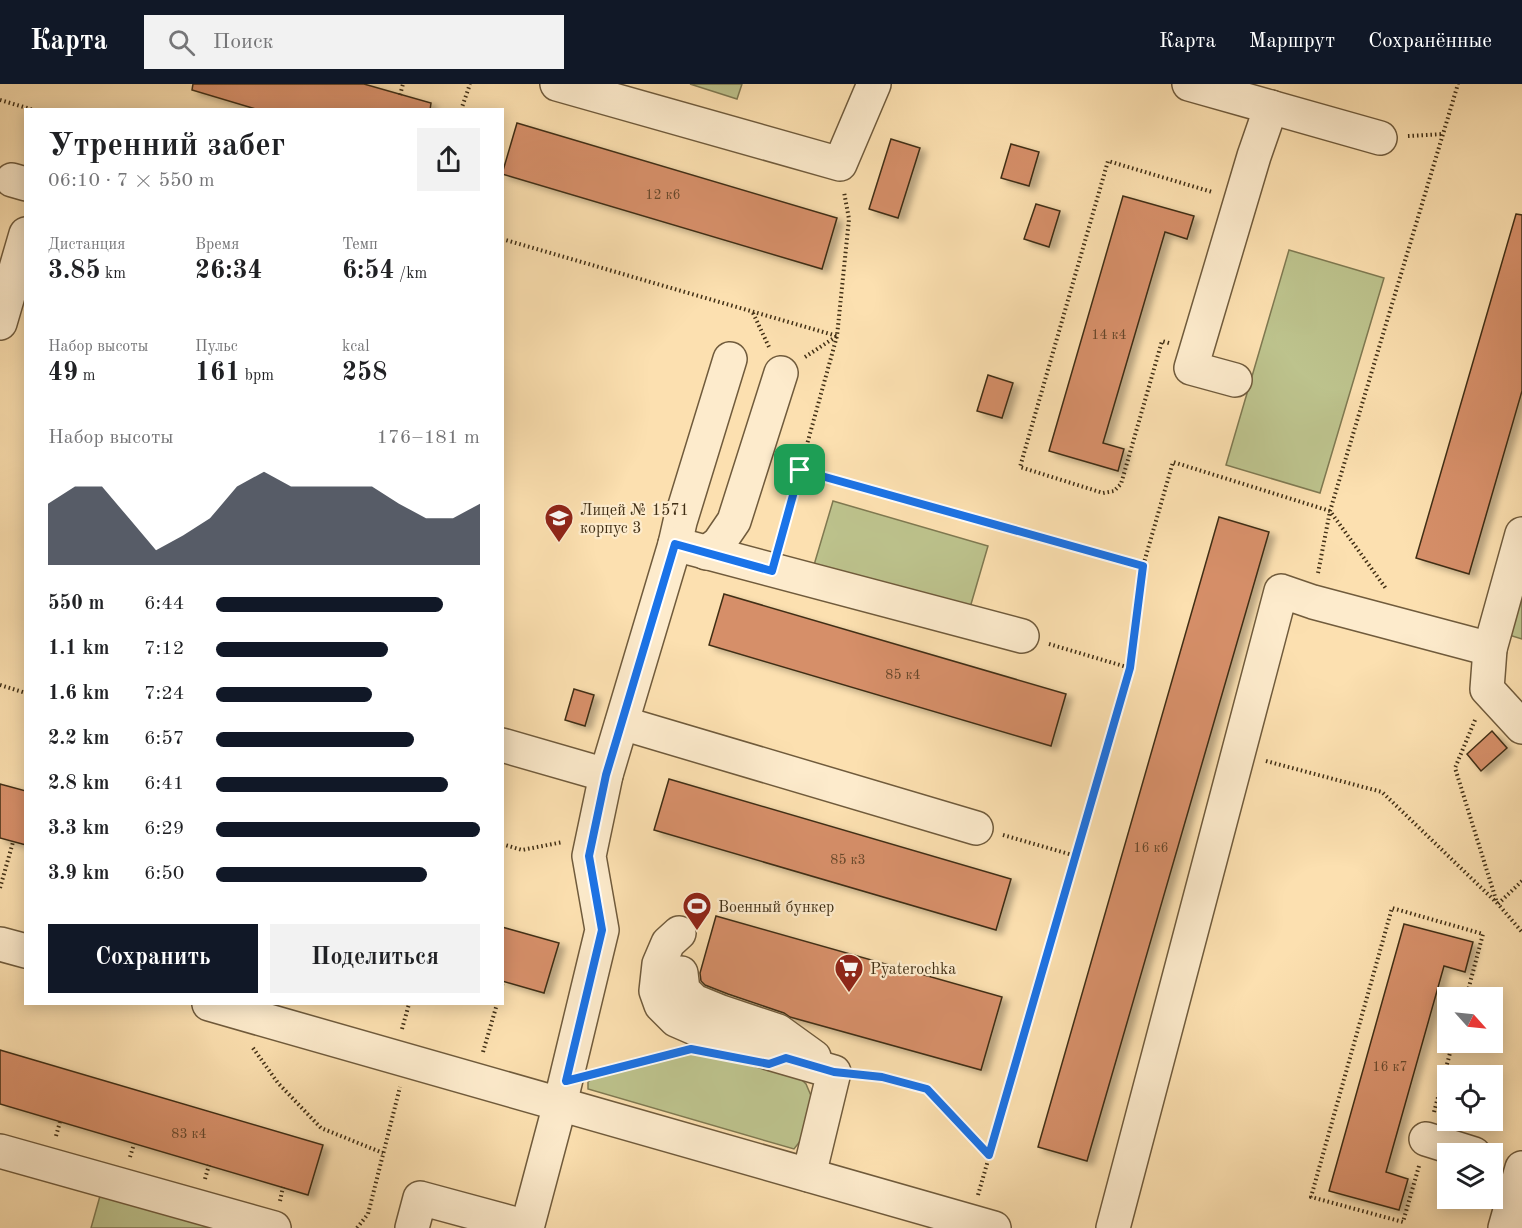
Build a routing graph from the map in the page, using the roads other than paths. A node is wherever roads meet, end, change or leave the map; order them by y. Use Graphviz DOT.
graph roads {
  1 [pos="556,84"];
  2 [pos="874,84"];
  3 [pos="1189,84"];
  4 [pos="1270,107"];
  5 [pos="1380,138"];
  6 [pos="24,241"];
  7 [pos="0,322"];
  8 [pos="730,359"];
  9 [pos="781,373"];
  10 [pos="1234,380"];
  11 [pos="1522,534"];
  12 [pos="675,544"];
  13 [pos="706,552"];
  14 [pos="1023,636"];
  15 [pos="1490,649"];
  16 [pos="622,723"];
  17 [pos="1522,727"];
  18 [pos="504,746"];
  19 [pos="606,775"];
  20 [pos="976,828"];
  21 [pos="680,933"];
  22 [pos="0,944"];
  23 [pos="24,950"];
  24 [pos="681,973"];
  25 [pos="213,1005"];
  26 [pos="834,1072"];
  27 [pos="563,1092"];
  28 [pos="1426,1139"];
  29 [pos="1439,1143"];
  30 [pos="0,1151"];
  31 [pos="1503,1162"];
  32 [pos="1522,1168"];
  33 [pos="809,1175"];
  34 [pos="936,1220"];
  35 [pos="982,1225"];
  36 [pos="527,1227"];
  37 [pos="274,1228"];
  38 [pos="412,1228"];
  39 [pos="1113,1228"];
  40 [pos="1504,1228"];
  1 -- 2 [label="street"];
  3 -- 4 [label="street"];
  4 -- 5 [label="street"];
  4 -- 10 [label="street"];
  6 -- 7 [label="street"];
  8 -- 12 [label="street"];
  9 -- 13 [label="street"];
  11 -- 15 [label="street"];
  12 -- 13 [label="street"];
  12 -- 16 [label="street"];
  13 -- 14 [label="street"];
  15 -- 17 [label="street"];
  15 -- 39 [label="street"];
  16 -- 19 [label="street"];
  16 -- 20 [label="street"];
  18 -- 19 [label="street"];
  19 -- 27 [label="street"];
  21 -- 26 [label="street"];
  22 -- 23 [label="street"];
  24 -- 26 [label="street"];
  25 -- 27 [label="street"];
  26 -- 33 [label="street"];
  27 -- 33 [label="street"];
  27 -- 36 [label="street"];
  28 -- 29 [label="street"];
  30 -- 37 [label="street"];
  31 -- 32 [label="street"];
  32 -- 40 [label="street"];
  33 -- 34 [label="street"];
  34 -- 35 [label="street"];
  36 -- 38 [label="street"];
}
